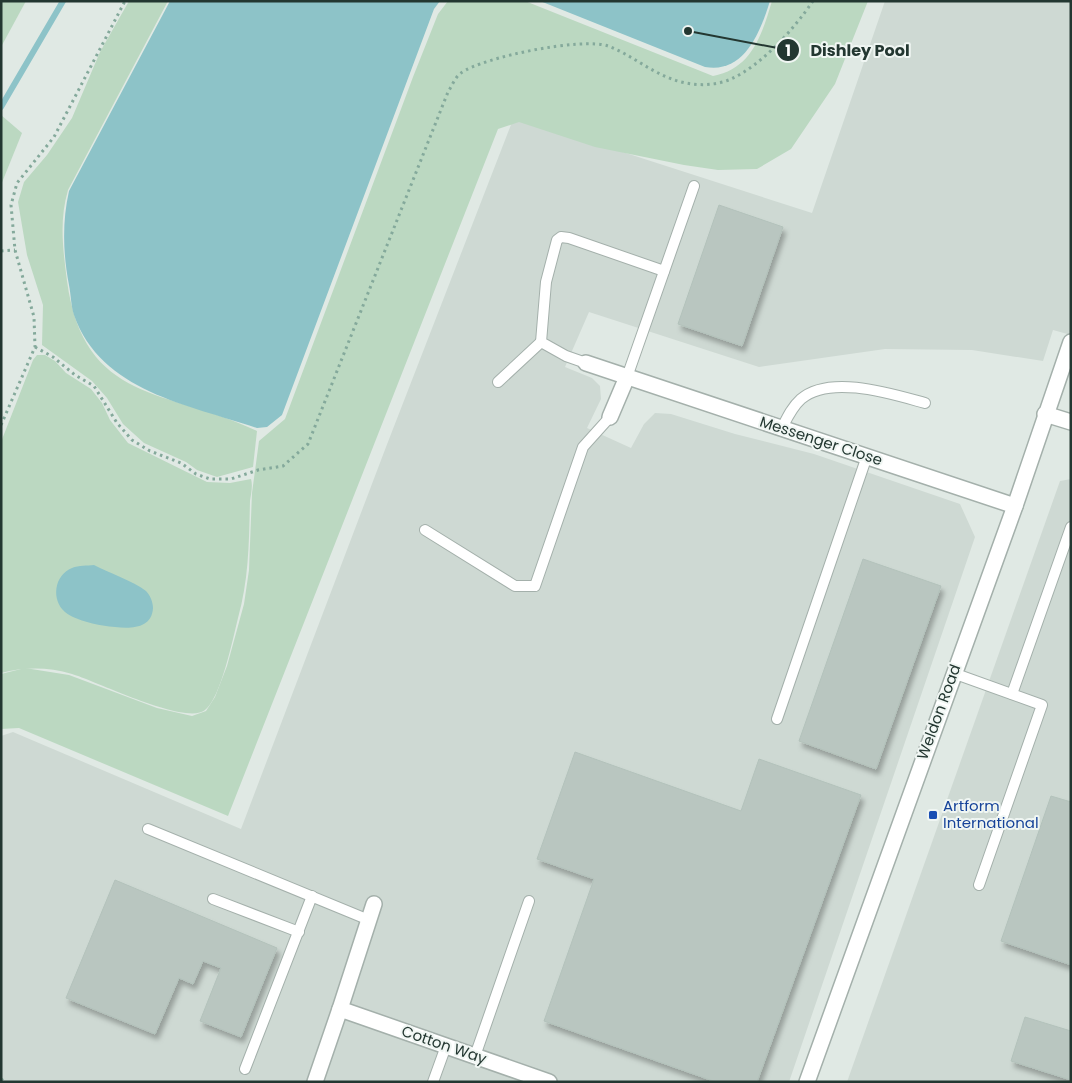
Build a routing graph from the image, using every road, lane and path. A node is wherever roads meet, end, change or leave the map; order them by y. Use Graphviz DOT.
graph roads {
  1 [pos="124,1"];
  2 [pos="813,1"];
  3 [pos="694,186"];
  4 [pos="15,250"];
  5 [pos="1,252"];
  6 [pos="664,270"];
  7 [pos="541,342"];
  8 [pos="1071,342"];
  9 [pos="35,347"];
  10 [pos="586,363"];
  11 [pos="627,378"];
  12 [pos="498,382"];
  13 [pos="925,403"];
  14 [pos="1045,414"];
  15 [pos="610,417"];
  16 [pos="1071,422"];
  17 [pos="1,426"];
  18 [pos="782,428"];
  19 [pos="867,456"];
  20 [pos="1015,506"];
  21 [pos="1071,527"];
  22 [pos="425,530"];
  23 [pos="953,673"];
  24 [pos="1012,694"];
  25 [pos="777,719"];
  26 [pos="148,829"];
  27 [pos="979,885"];
  28 [pos="312,896"];
  29 [pos="213,898"];
  30 [pos="529,901"];
  31 [pos="374,904"];
  32 [pos="369,920"];
  33 [pos="299,932"];
  34 [pos="340,1009"];
  35 [pos="446,1046"];
  36 [pos="475,1056"];
  37 [pos="244,1069"];
  38 [pos="1,1079"];
  39 [pos="5,1082"];
  40 [pos="315,1082"];
  41 [pos="433,1082"];
  42 [pos="549,1082"];
  43 [pos="807,1082"];
  1 -- 4 [label="path"];
  2 -- 9 [label="path"];
  3 -- 6 [label="lane"];
  4 -- 5 [label="path"];
  4 -- 9 [label="path"];
  6 -- 7 [label="lane"];
  6 -- 11 [label="lane"];
  7 -- 10 [label="lane"];
  7 -- 12 [label="lane"];
  8 -- 14 [label="street, Weldon Road"];
  9 -- 17 [label="path"];
  10 -- 11 [label="street, Messenger Close"];
  11 -- 15 [label="street"];
  11 -- 18 [label="street, Messenger Close"];
  13 -- 18 [label="lane"];
  14 -- 16 [label="street"];
  14 -- 20 [label="street, Weldon Road"];
  15 -- 22 [label="lane"];
  18 -- 19 [label="street, Messenger Close"];
  19 -- 20 [label="street, Messenger Close"];
  19 -- 25 [label="lane"];
  20 -- 23 [label="street, Weldon Road"];
  21 -- 24 [label="lane"];
  23 -- 24 [label="lane"];
  23 -- 43 [label="street, Weldon Road"];
  24 -- 27 [label="lane"];
  26 -- 28 [label="lane"];
  28 -- 32 [label="lane"];
  28 -- 33 [label="lane"];
  29 -- 33 [label="lane"];
  30 -- 36 [label="lane"];
  31 -- 32 [label="street"];
  32 -- 34 [label="street"];
  33 -- 37 [label="lane"];
  34 -- 35 [label="street, Cotton Way"];
  34 -- 40 [label="street"];
  35 -- 36 [label="street, Cotton Way"];
  35 -- 41 [label="lane"];
  36 -- 42 [label="street, Cotton Way"];
  38 -- 39 [label="path"];
}
